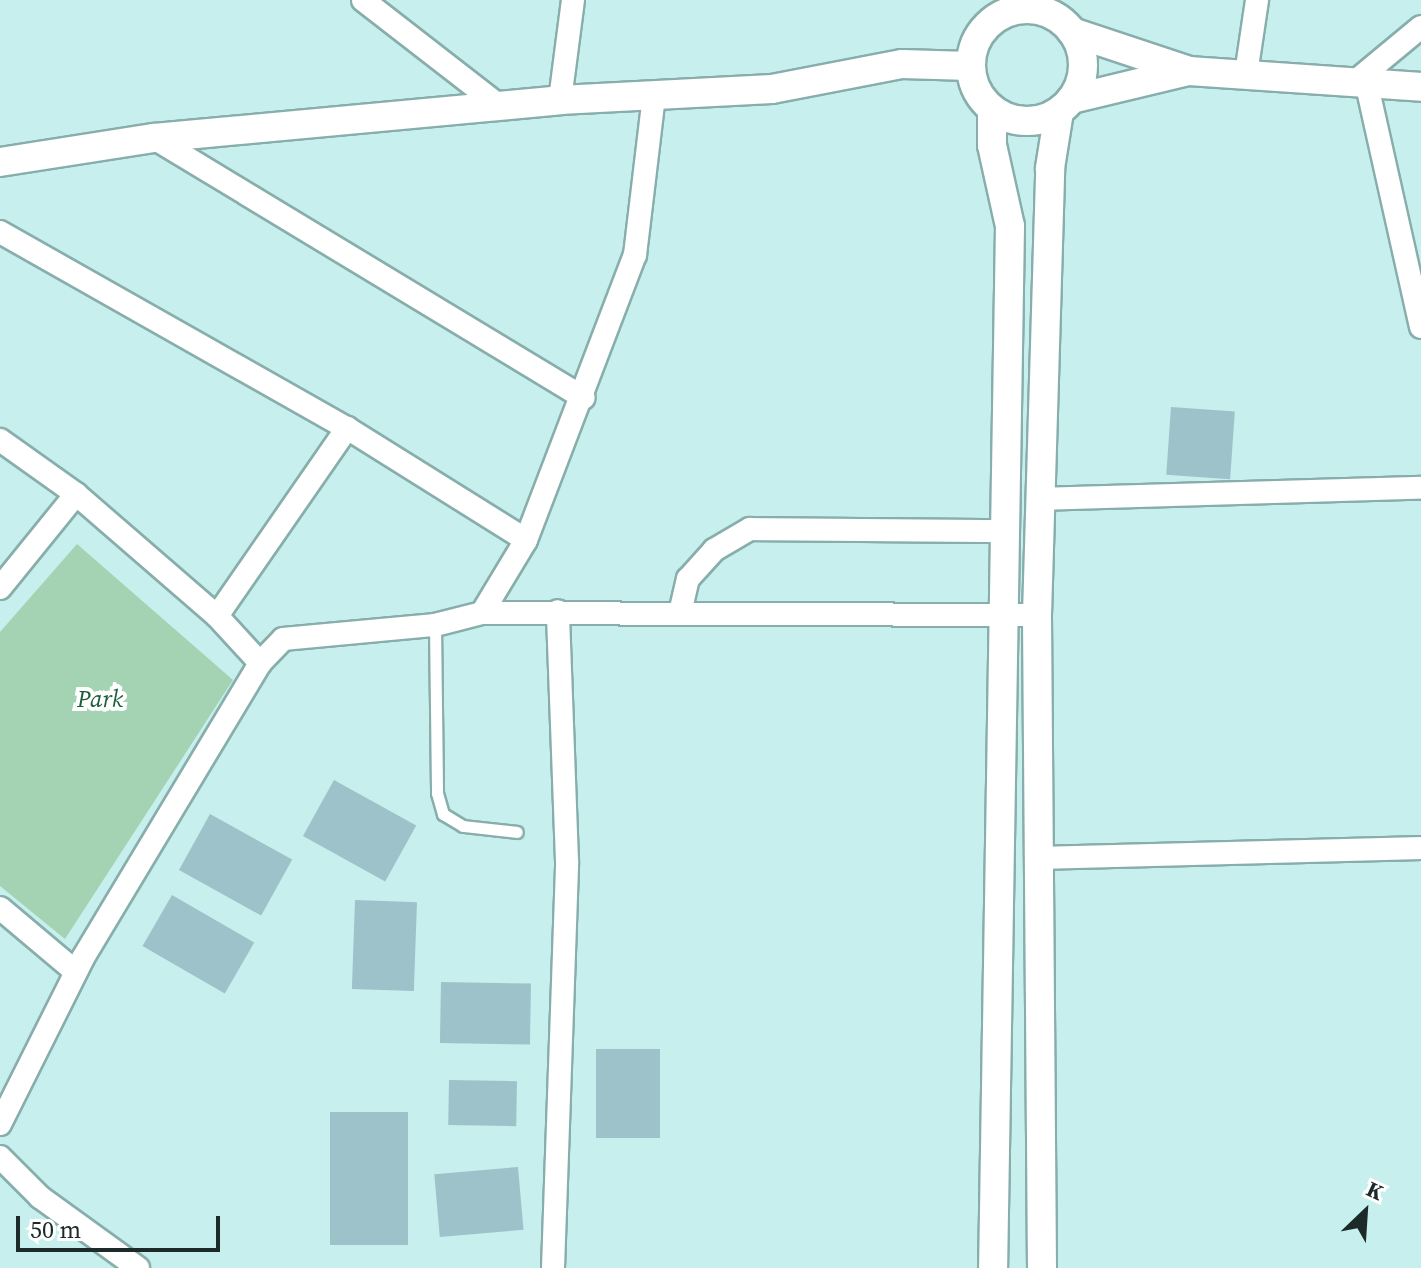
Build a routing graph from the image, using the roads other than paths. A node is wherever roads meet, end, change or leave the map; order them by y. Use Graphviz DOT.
graph roads {
  1 [pos="363,0"];
  2 [pos="573,0"];
  3 [pos="1257,0"];
  4 [pos="990,10"];
  5 [pos="1062,17"];
  6 [pos="1421,27"];
  7 [pos="970,66"];
  8 [pos="1189,71"];
  9 [pos="1246,74"];
  10 [pos="1362,80"];
  11 [pos="1421,87"];
  12 [pos="654,95"];
  13 [pos="560,100"];
  14 [pos="1065,106"];
  15 [pos="502,108"];
  16 [pos="992,110"];
  17 [pos="154,138"];
  18 [pos="0,162"];
  19 [pos="0,232"];
  20 [pos="1421,327"];
  21 [pos="584,398"];
  22 [pos="347,428"];
  23 [pos="0,440"];
  24 [pos="1421,488"];
  25 [pos="76,494"];
  26 [pos="1040,499"];
  27 [pos="1003,531"];
  28 [pos="526,540"];
  29 [pos="0,588"];
  30 [pos="558,611"];
  31 [pos="482,613"];
  32 [pos="680,613"];
  33 [pos="1037,615"];
  34 [pos="217,616"];
  35 [pos="1001,617"];
  36 [pos="435,625"];
  37 [pos="260,663"];
  38 [pos="517,832"];
  39 [pos="1421,848"];
  40 [pos="1039,858"];
  41 [pos="0,908"];
  42 [pos="76,972"];
  43 [pos="0,1124"];
  44 [pos="0,1157"];
  45 [pos="138,1268"];
  46 [pos="553,1268"];
  47 [pos="993,1268"];
  48 [pos="1042,1268"];
  1 -- 15 [label="street"];
  2 -- 13 [label="street"];
  3 -- 9 [label="street"];
  4 -- 5 [label="street"];
  4 -- 7 [label="street"];
  5 -- 8 [label="street"];
  5 -- 14 [label="street"];
  6 -- 10 [label="street"];
  7 -- 12 [label="street"];
  7 -- 16 [label="street"];
  8 -- 9 [label="street"];
  8 -- 14 [label="street"];
  9 -- 10 [label="street"];
  10 -- 11 [label="street"];
  10 -- 20 [label="street"];
  12 -- 13 [label="street"];
  12 -- 21 [label="street"];
  13 -- 15 [label="street"];
  14 -- 16 [label="street"];
  14 -- 26 [label="street"];
  15 -- 17 [label="street"];
  16 -- 27 [label="street"];
  17 -- 18 [label="street"];
  17 -- 21 [label="street"];
  19 -- 22 [label="street"];
  21 -- 28 [label="street"];
  22 -- 28 [label="street"];
  22 -- 34 [label="street"];
  23 -- 25 [label="street"];
  24 -- 26 [label="street"];
  25 -- 29 [label="street"];
  25 -- 34 [label="street"];
  26 -- 33 [label="street"];
  27 -- 32 [label="street"];
  27 -- 35 [label="street"];
  28 -- 31 [label="street"];
  30 -- 31 [label="street"];
  30 -- 32 [label="street"];
  30 -- 46 [label="street"];
  31 -- 36 [label="street"];
  32 -- 35 [label="street"];
  33 -- 35 [label="street"];
  33 -- 40 [label="street"];
  34 -- 37 [label="street"];
  35 -- 47 [label="street"];
  36 -- 37 [label="street"];
  36 -- 38 [label="lane"];
  37 -- 42 [label="street"];
  39 -- 40 [label="street"];
  40 -- 48 [label="street"];
  41 -- 42 [label="street"];
  42 -- 43 [label="street"];
  44 -- 45 [label="street"];
}
